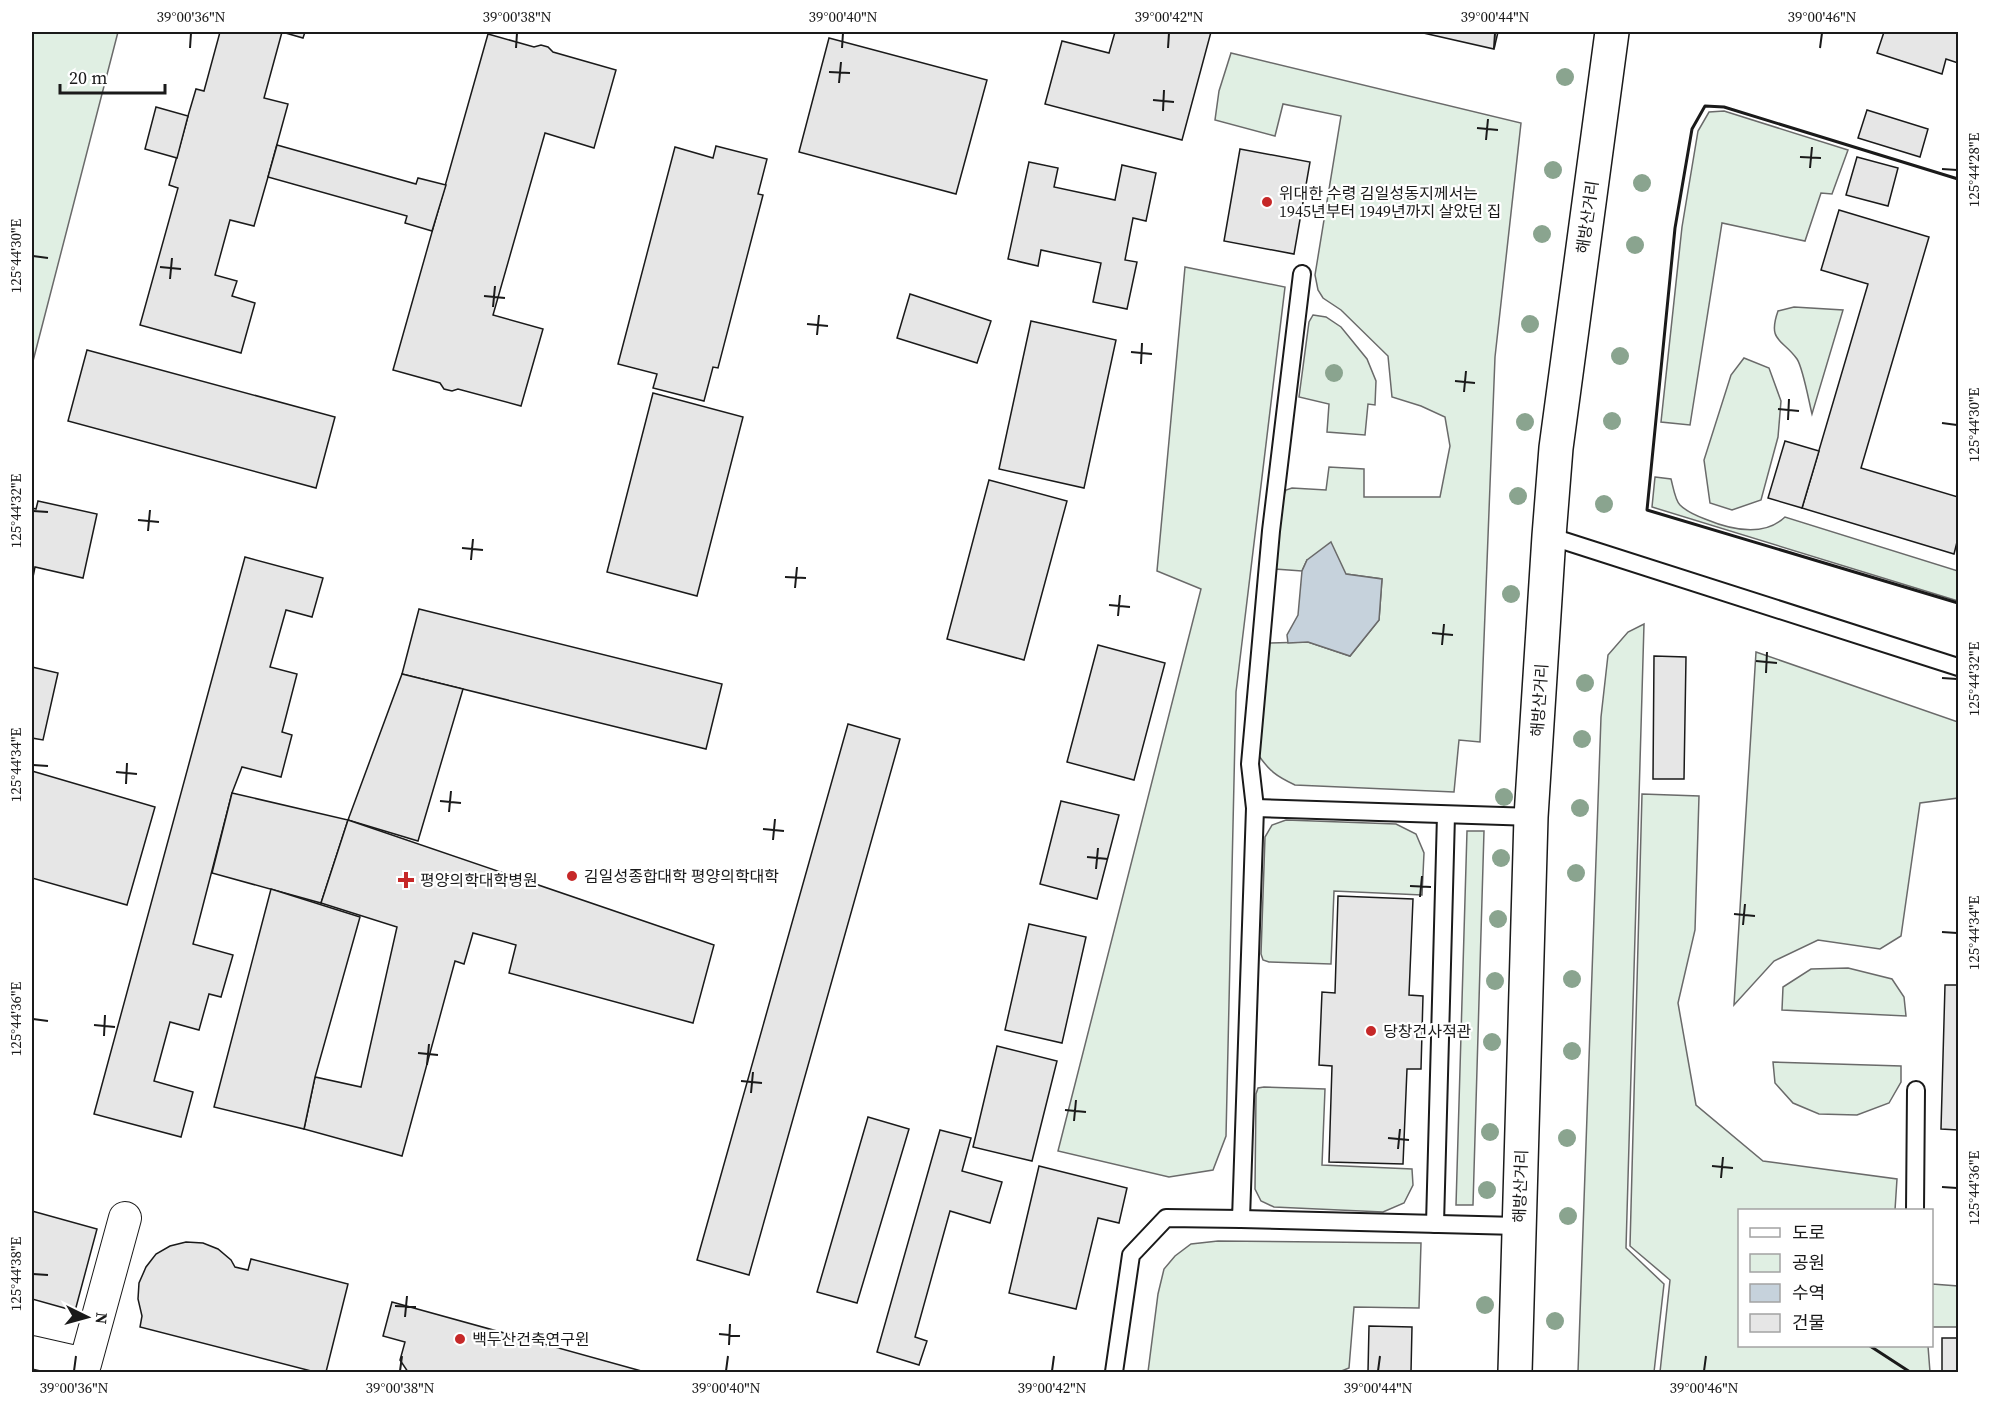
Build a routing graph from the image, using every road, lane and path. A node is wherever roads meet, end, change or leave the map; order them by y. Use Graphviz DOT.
graph roads {
  1 [pos="1612,32"];
  2 [pos="1302,274"];
  3 [pos="1549,536"];
  4 [pos="1959,667"];
  5 [pos="1255,808"];
  6 [pos="1446,815"];
  7 [pos="1531,817"];
  8 [pos="1916,1090"];
  9 [pos="1915,1209"];
  10 [pos="125,1218"];
  11 [pos="1241,1219"];
  12 [pos="1435,1224"];
  13 [pos="1518,1226"];
  14 [pos="32,1352"];
  15 [pos="1114,1372"];
  16 [pos="1515,1372"];
  1 -- 3 [label="main road, 해방산거리"];
  2 -- 5 [label="lane"];
  3 -- 4 [label="lane"];
  3 -- 7 [label="main road, 해방산거리"];
  5 -- 6 [label="lane"];
  5 -- 11 [label="lane"];
  6 -- 7 [label="lane"];
  6 -- 12 [label="lane"];
  7 -- 13 [label="main road, 해방산거리"];
  8 -- 9 [label="lane"];
  10 -- 14 [label="street"];
  11 -- 12 [label="lane"];
  11 -- 15 [label="lane"];
  12 -- 13 [label="lane"];
  13 -- 16 [label="main road, 해방산거리"];
}
